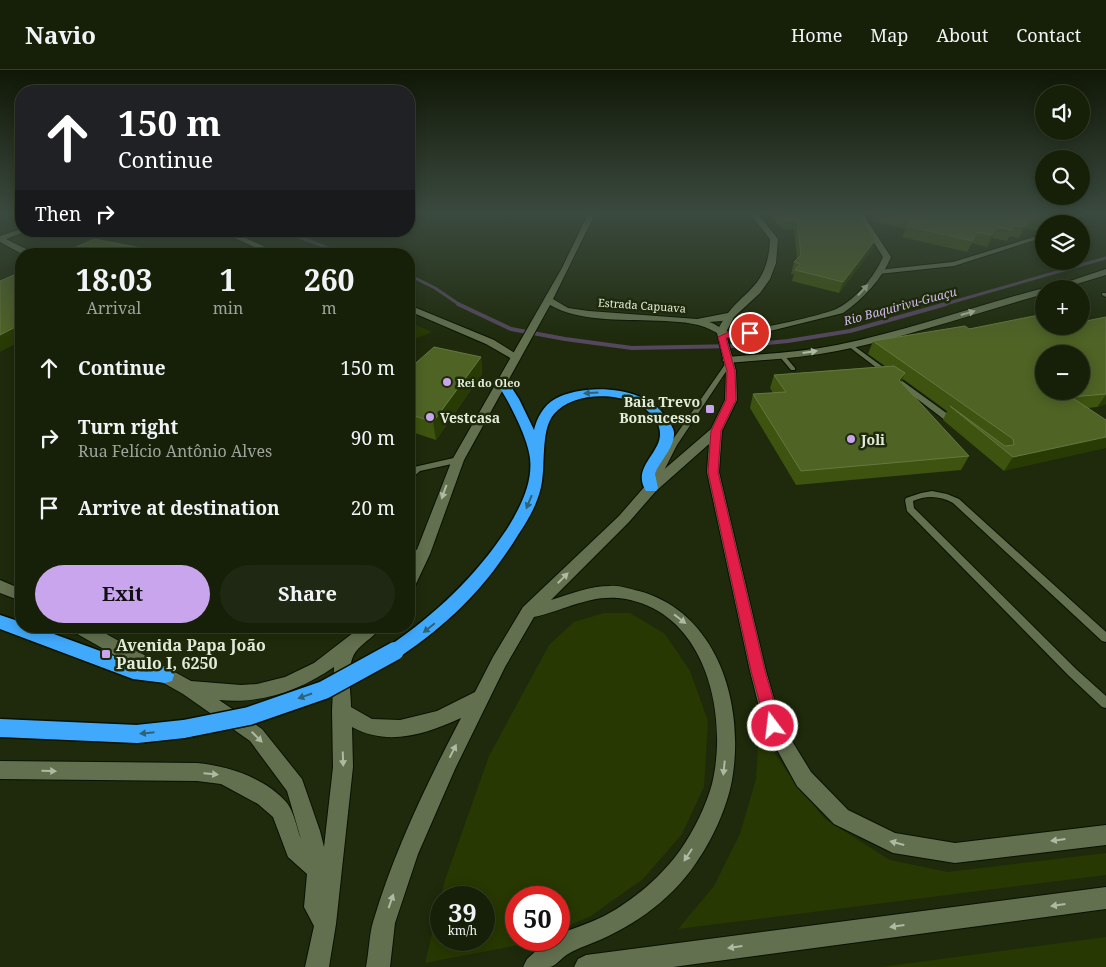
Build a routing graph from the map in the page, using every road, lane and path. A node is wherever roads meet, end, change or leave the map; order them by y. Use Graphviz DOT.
graph roads {
  1 [pos="572,256"];
  2 [pos="772,256"];
  3 [pos="885,256"];
  4 [pos="979,256"];
  5 [pos="878,272"];
  6 [pos="1106,272"];
  7 [pos="1080,280"];
  8 [pos="1035,293"];
  9 [pos="548,300"];
  10 [pos="415,311"];
  11 [pos="588,314"];
  12 [pos="730,314"];
  13 [pos="691,320"];
  14 [pos="535,322"];
  15 [pos="722,336"];
  16 [pos="850,345"];
  17 [pos="522,347"];
  18 [pos="782,356"];
  19 [pos="727,359"];
  20 [pos="793,369"];
  21 [pos="502,382"];
  22 [pos="960,427"];
  23 [pos="716,431"];
  24 [pos="536,454"];
  25 [pos="458,460"];
  26 [pos="415,471"];
  27 [pos="651,488"];
  28 [pos="415,552"];
  29 [pos="422,556"];
  30 [pos="415,571"];
  31 [pos="0,586"];
  32 [pos="15,592"];
  33 [pos="529,612"];
  34 [pos="0,622"];
  35 [pos="15,628"];
  36 [pos="30,633"];
  37 [pos="90,633"];
  38 [pos="365,633"];
  39 [pos="1106,638"];
  40 [pos="348,648"];
  41 [pos="165,675"];
  42 [pos="189,689"];
  43 [pos="481,697"];
  44 [pos="1106,703"];
  45 [pos="341,711"];
  46 [pos="0,728"];
  47 [pos="0,770"];
  48 [pos="1106,835"];
  49 [pos="318,870"];
  50 [pos="1106,898"];
  51 [pos="324,924"];
  52 [pos="318,967"];
  53 [pos="378,967"];
  54 [pos="535,967"];
  55 [pos="586,967"];
  1 -- 9 [label="main road"];
  2 -- 12 [label="main road"];
  3 -- 5 [label="main road"];
  4 -- 5 [label="lane"];
  15 -- 5 [label="main road, one-way"];
  6 -- 7 [label="main road"];
  16 -- 8 [label="main road, one-way"];
  9 -- 11 [label="main road, Estrada Capuava"];
  9 -- 14 [label="main road"];
  10 -- 17 [label="main road"];
  11 -- 13 [label="main road, Estrada Capuava"];
  11 -- 14 [label="main road, Estrada Capuava"];
  12 -- 13 [label="main road"];
  12 -- 15 [label="main road"];
  13 -- 15 [label="main road, Estrada Capuava"];
  14 -- 17 [label="main road"];
  15 -- 19 [label="main road"];
  18 -- 16 [label="main road, one-way"];
  16 -- 22 [label="lane"];
  17 -- 21 [label="main road"];
  18 -- 19 [label="main road"];
  18 -- 20 [label="lane"];
  19 -- 23 [label="main road"];
  19 -- 27 [label="lane"];
  21 -- 24 [label="highway"];
  21 -- 25 [label="main road"];
  23 -- 27 [label="main road"];
  48 -- 23 [label="main road, one-way"];
  27 -- 24 [label="highway, one-way"];
  24 -- 46 [label="highway, one-way, bridge"];
  25 -- 26 [label="lane"];
  25 -- 29 [label="main road, one-way"];
  33 -- 27 [label="main road, one-way"];
  28 -- 29 [label="lane"];
  29 -- 30 [label="main road"];
  31 -- 32 [label="main road"];
  33 -- 43 [label="main road"];
  33 -- 54 [label="main road, one-way"];
  34 -- 35 [label="highway"];
  36 -- 41 [label="highway"];
  37 -- 41 [label="main road"];
  38 -- 40 [label="main road"];
  39 -- 44 [label="lane"];
  40 -- 42 [label="main road"];
  40 -- 45 [label="main road"];
  41 -- 42 [label="main road"];
  42 -- 49 [label="main road, one-way"];
  43 -- 45 [label="main road"];
  53 -- 43 [label="main road, one-way"];
  45 -- 51 [label="main road, one-way"];
  47 -- 49 [label="main road, one-way"];
  49 -- 51 [label="main road"];
  50 -- 55 [label="main road, one-way"];
  51 -- 52 [label="main road"];
}
